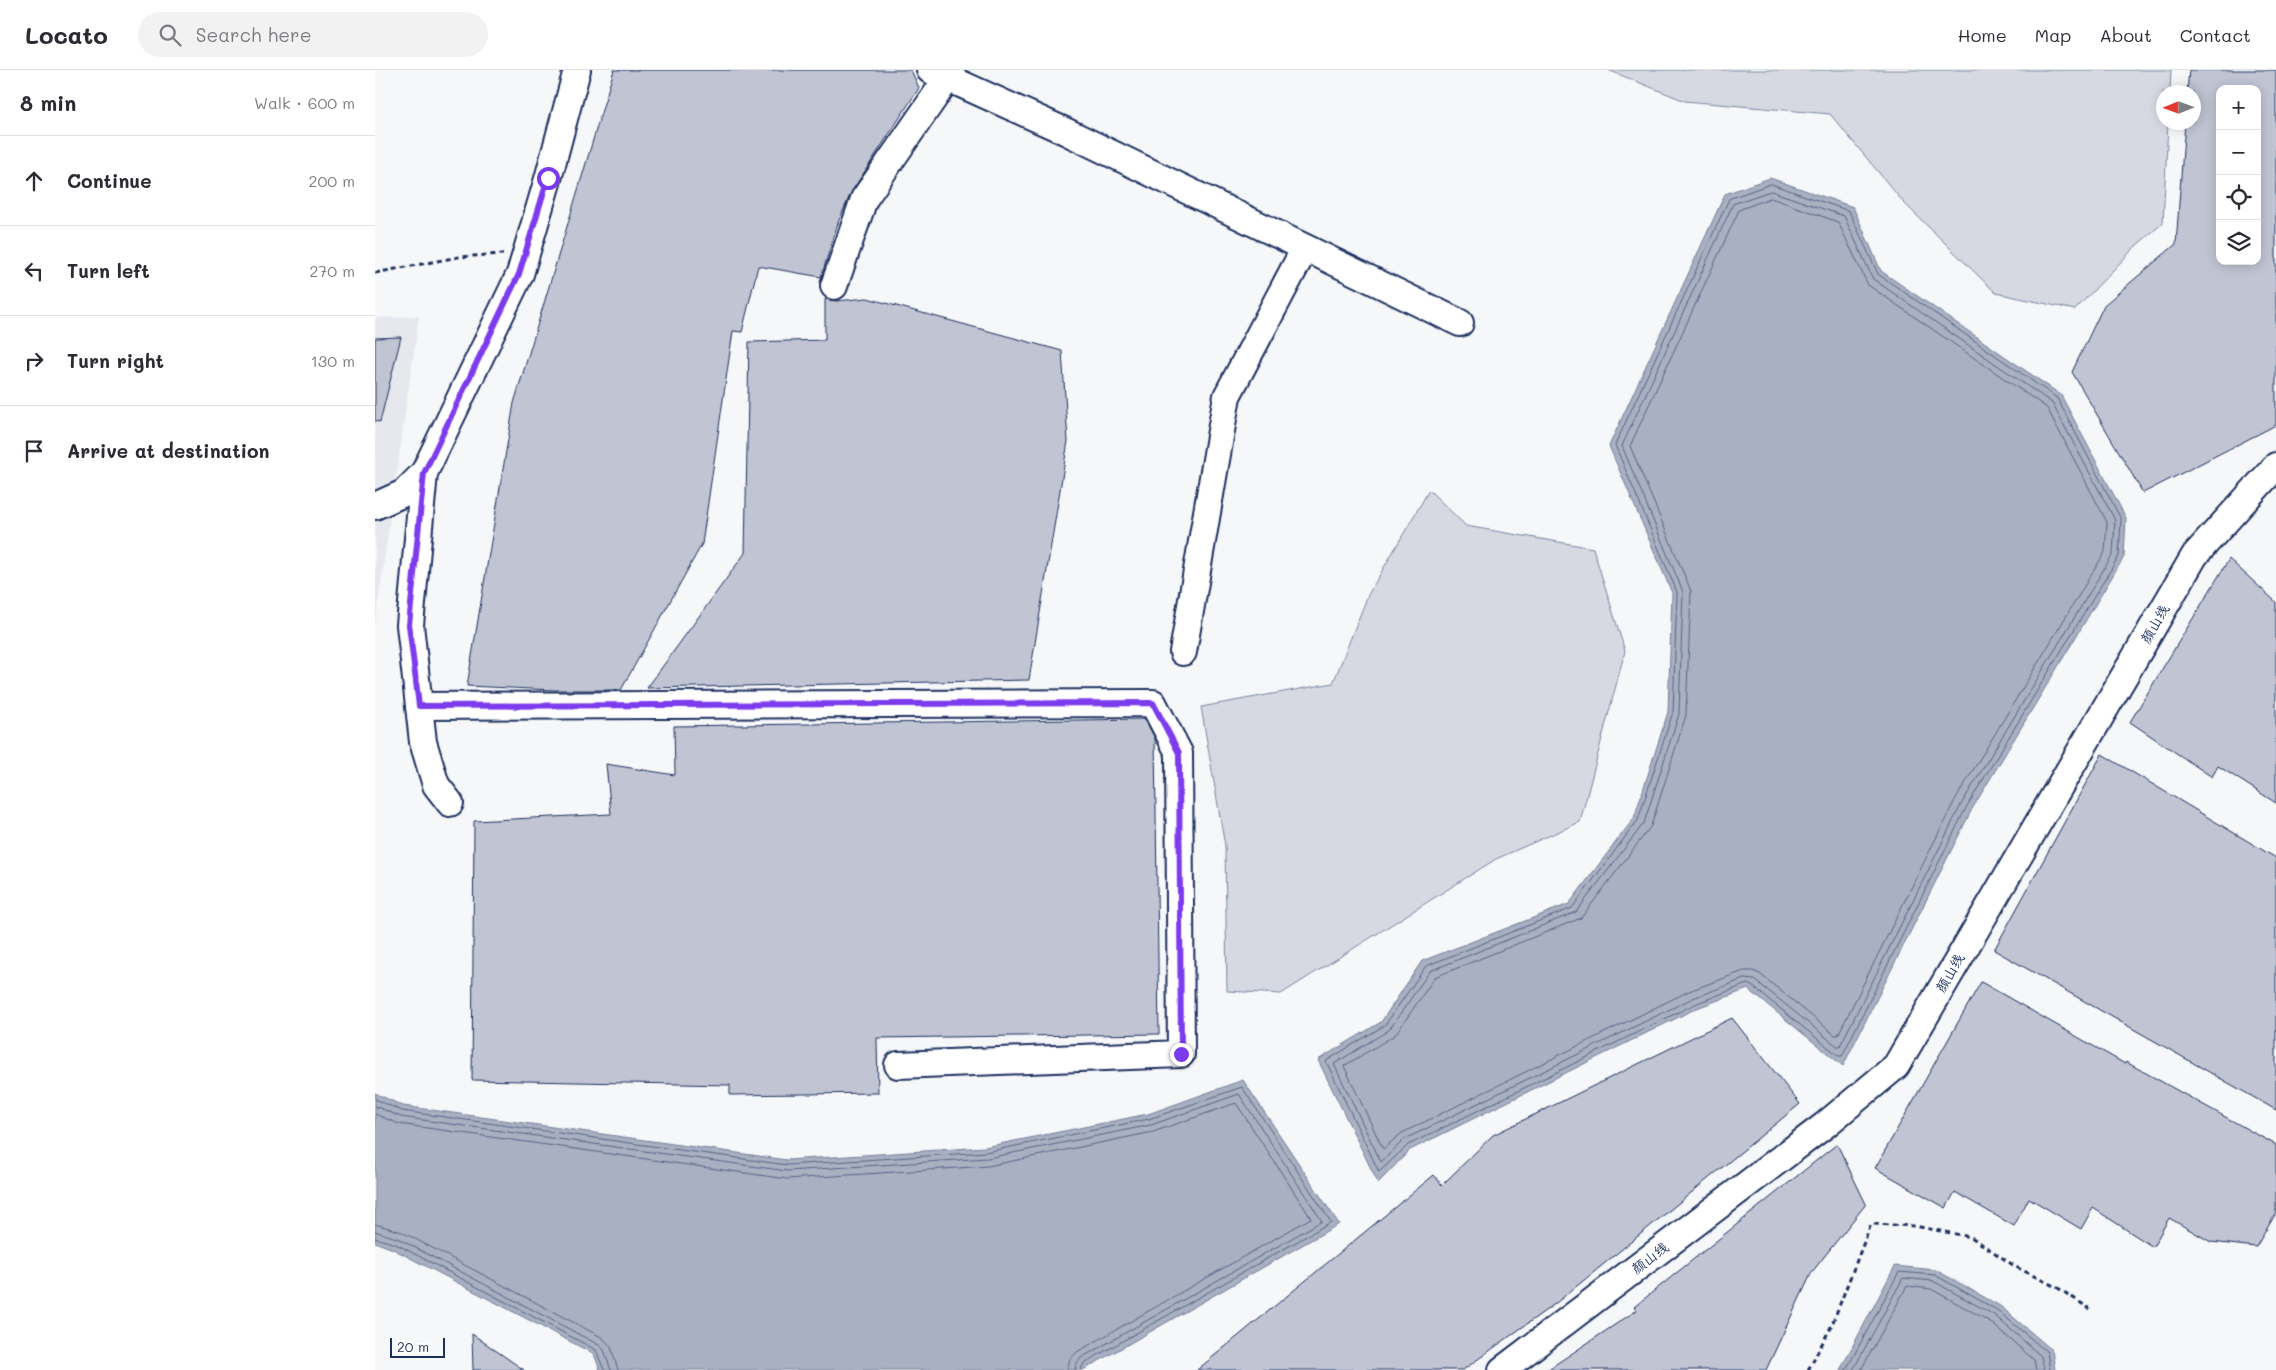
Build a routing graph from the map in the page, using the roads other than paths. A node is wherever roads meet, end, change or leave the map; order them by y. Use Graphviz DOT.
graph roads {
  1 [pos="577,70"];
  2 [pos="942,73"];
  3 [pos="1305,248"];
  4 [pos="834,286"];
  5 [pos="1460,323"];
  6 [pos="2276,466"];
  7 [pos="424,473"];
  8 [pos="375,506"];
  9 [pos="1183,652"];
  10 [pos="419,706"];
  11 [pos="450,803"];
  12 [pos="898,1065"];
  13 [pos="1502,1370"];
  1 -- 7 [label="street"];
  2 -- 3 [label="street"];
  2 -- 4 [label="street"];
  3 -- 5 [label="street"];
  3 -- 9 [label="street"];
  6 -- 13 [label="street, 颜山线"];
  7 -- 8 [label="street"];
  7 -- 10 [label="street"];
  10 -- 11 [label="street"];
  10 -- 12 [label="street"];
}
